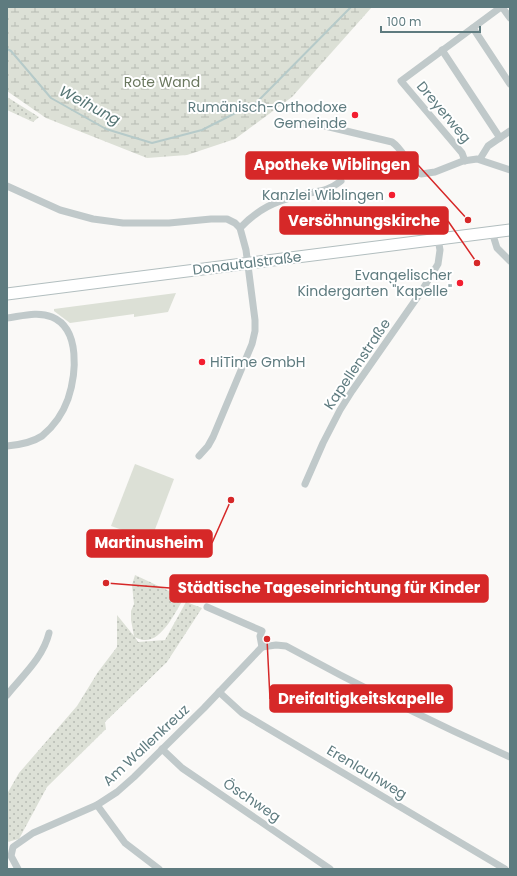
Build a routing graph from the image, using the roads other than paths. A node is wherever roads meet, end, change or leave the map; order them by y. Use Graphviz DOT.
graph roads {
  1 [pos="502,7"];
  2 [pos="510,18"];
  3 [pos="473,28"];
  4 [pos="442,50"];
  5 [pos="510,84"];
  6 [pos="290,124"];
  7 [pos="510,131"];
  8 [pos="500,138"];
  9 [pos="480,159"];
  10 [pos="465,161"];
  11 [pos="510,170"];
  12 [pos="341,180"];
  13 [pos="7,186"];
  14 [pos="240,228"];
  15 [pos="510,230"];
  16 [pos="492,232"];
  17 [pos="438,239"];
  18 [pos="510,261"];
  19 [pos="247,262"];
  20 [pos="7,294"];
  21 [pos="7,318"];
  22 [pos="7,446"];
  23 [pos="199,456"];
  24 [pos="305,484"];
  25 [pos="207,607"];
  26 [pos="49,633"];
  27 [pos="262,647"];
  28 [pos="219,692"];
  29 [pos="7,695"];
  30 [pos="162,749"];
  31 [pos="509,754"];
  32 [pos="97,805"];
  33 [pos="10,855"];
  34 [pos="18,869"];
  35 [pos="159,869"];
  36 [pos="330,869"];
  37 [pos="506,869"];
  1 -- 2 [label="street"];
  1 -- 3 [label="street"];
  3 -- 4 [label="street"];
  3 -- 5 [label="street"];
  4 -- 8 [label="street"];
  4 -- 10 [label="street, Dreyerweg"];
  6 -- 10 [label="street"];
  7 -- 8 [label="street"];
  8 -- 9 [label="street"];
  9 -- 10 [label="street"];
  9 -- 11 [label="street"];
  12 -- 14 [label="street"];
  13 -- 14 [label="street"];
  14 -- 19 [label="street"];
  15 -- 16 [label="main road, Donautalstraße"];
  16 -- 17 [label="main road, Donautalstraße"];
  16 -- 18 [label="street"];
  17 -- 19 [label="main road, Donautalstraße"];
  17 -- 24 [label="street, Kapellenstraße"];
  19 -- 20 [label="main road, Donautalstraße"];
  19 -- 23 [label="street"];
  21 -- 22 [label="street"];
  25 -- 27 [label="street"];
  26 -- 29 [label="street"];
  27 -- 28 [label="street, Am Wallenkreuz"];
  27 -- 31 [label="street"];
  28 -- 30 [label="street, Am Wallenkreuz"];
  28 -- 37 [label="street, Erenlauhweg"];
  30 -- 32 [label="street, Am Wallenkreuz"];
  30 -- 36 [label="street, Öschweg"];
  32 -- 33 [label="street, Am Wallenkreuz"];
  32 -- 35 [label="street"];
  33 -- 34 [label="street"];
}
